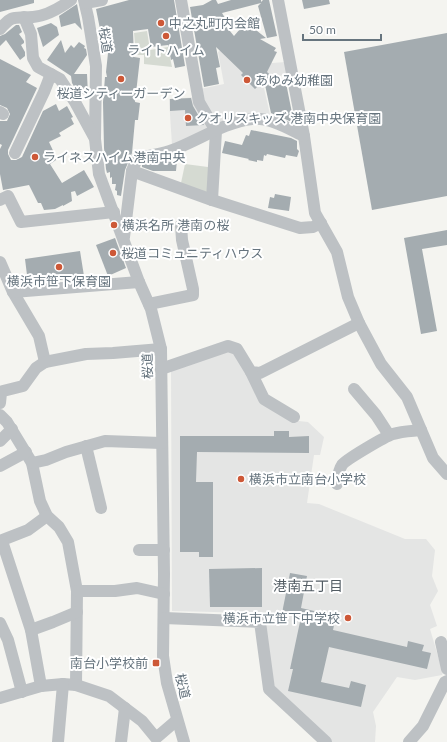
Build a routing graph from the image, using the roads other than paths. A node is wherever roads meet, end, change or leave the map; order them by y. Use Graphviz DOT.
graph roads {
  1 [pos="71,0"];
  2 [pos="102,0"];
  3 [pos="181,0"];
  4 [pos="278,0"];
  5 [pos="84,2"];
  6 [pos="24,16"];
  7 [pos="2,23"];
  8 [pos="51,74"];
  9 [pos="216,131"];
  10 [pos="304,136"];
  11 [pos="95,139"];
  12 [pos="15,153"];
  13 [pos="132,171"];
  14 [pos="0,200"];
  15 [pos="212,200"];
  16 [pos="114,212"];
  17 [pos="321,223"];
  18 [pos="181,225"];
  19 [pos="124,240"];
  20 [pos="0,262"];
  21 [pos="139,282"];
  22 [pos="13,292"];
  23 [pos="149,304"];
  24 [pos="359,323"];
  25 [pos="161,349"];
  26 [pos="45,362"];
  27 [pos="161,369"];
  28 [pos="251,372"];
  29 [pos="354,388"];
  30 [pos="0,403"];
  31 [pos="0,415"];
  32 [pos="294,417"];
  33 [pos="12,430"];
  34 [pos="421,430"];
  35 [pos="389,435"];
  36 [pos="0,441"];
  37 [pos="161,443"];
  38 [pos="86,446"];
  39 [pos="26,452"];
  40 [pos="32,463"];
  41 [pos="0,466"];
  42 [pos="447,474"];
  43 [pos="337,484"];
  44 [pos="101,508"];
  45 [pos="47,516"];
  46 [pos="1,541"];
  47 [pos="139,550"];
  48 [pos="164,550"];
  49 [pos="76,591"];
  50 [pos="164,594"];
  51 [pos="77,612"];
  52 [pos="164,618"];
  53 [pos="0,623"];
  54 [pos="30,630"];
  55 [pos="441,642"];
  56 [pos="447,668"];
  57 [pos="447,681"];
  58 [pos="63,684"];
  59 [pos="76,685"];
  60 [pos="41,686"];
  61 [pos="22,692"];
  62 [pos="1,696"];
  63 [pos="125,708"];
  64 [pos="177,720"];
  65 [pos="423,726"];
  66 [pos="58,742"];
  67 [pos="121,742"];
  68 [pos="184,742"];
  69 [pos="326,742"];
  70 [pos="409,742"];
  71 [pos="424,742"];
  1 -- 6 [label="street"];
  2 -- 5 [label="street"];
  3 -- 9 [label="street"];
  4 -- 10 [label="street"];
  5 -- 11 [label="street, 桜道"];
  6 -- 7 [label="street"];
  6 -- 8 [label="street"];
  8 -- 11 [label="street"];
  8 -- 12 [label="street"];
  9 -- 10 [label="street"];
  9 -- 13 [label="street"];
  9 -- 15 [label="street"];
  10 -- 17 [label="street"];
  11 -- 16 [label="street, 桜道"];
  13 -- 15 [label="street"];
  13 -- 19 [label="street"];
  14 -- 16 [label="street"];
  15 -- 17 [label="street"];
  16 -- 19 [label="street, 桜道"];
  17 -- 24 [label="street"];
  18 -- 23 [label="street"];
  19 -- 21 [label="street, 桜道"];
  20 -- 22 [label="street"];
  21 -- 22 [label="street"];
  21 -- 23 [label="street, 桜道"];
  22 -- 26 [label="street"];
  23 -- 25 [label="street, 桜道"];
  24 -- 28 [label="street"];
  24 -- 34 [label="street"];
  25 -- 26 [label="street"];
  25 -- 27 [label="street, 桜道"];
  26 -- 30 [label="street"];
  27 -- 28 [label="street"];
  27 -- 37 [label="street, 桜道"];
  28 -- 32 [label="street"];
  29 -- 35 [label="street"];
  31 -- 33 [label="street"];
  33 -- 36 [label="street"];
  33 -- 39 [label="street"];
  34 -- 35 [label="street"];
  34 -- 42 [label="street"];
  35 -- 43 [label="street"];
  37 -- 38 [label="street"];
  37 -- 48 [label="street, 桜道"];
  38 -- 40 [label="street"];
  38 -- 44 [label="street"];
  39 -- 40 [label="street"];
  39 -- 41 [label="street"];
  40 -- 45 [label="street"];
  45 -- 46 [label="street"];
  45 -- 49 [label="street"];
  46 -- 54 [label="street"];
  47 -- 48 [label="street"];
  48 -- 50 [label="street, 桜道"];
  49 -- 50 [label="street"];
  49 -- 51 [label="street"];
  50 -- 52 [label="street, 桜道"];
  51 -- 54 [label="street"];
  51 -- 59 [label="street"];
  52 -- 64 [label="street, 桜道"];
  52 -- 69 [label="street"];
  53 -- 61 [label="street"];
  54 -- 60 [label="street"];
  55 -- 56 [label="street"];
  57 -- 65 [label="street"];
  58 -- 59 [label="street"];
  58 -- 60 [label="street"];
  58 -- 66 [label="street"];
  59 -- 63 [label="street"];
  60 -- 61 [label="street"];
  61 -- 62 [label="street"];
  63 -- 64 [label="street"];
  63 -- 67 [label="street"];
  64 -- 68 [label="street, 桜道"];
  65 -- 70 [label="street"];
  65 -- 71 [label="street"];
}
